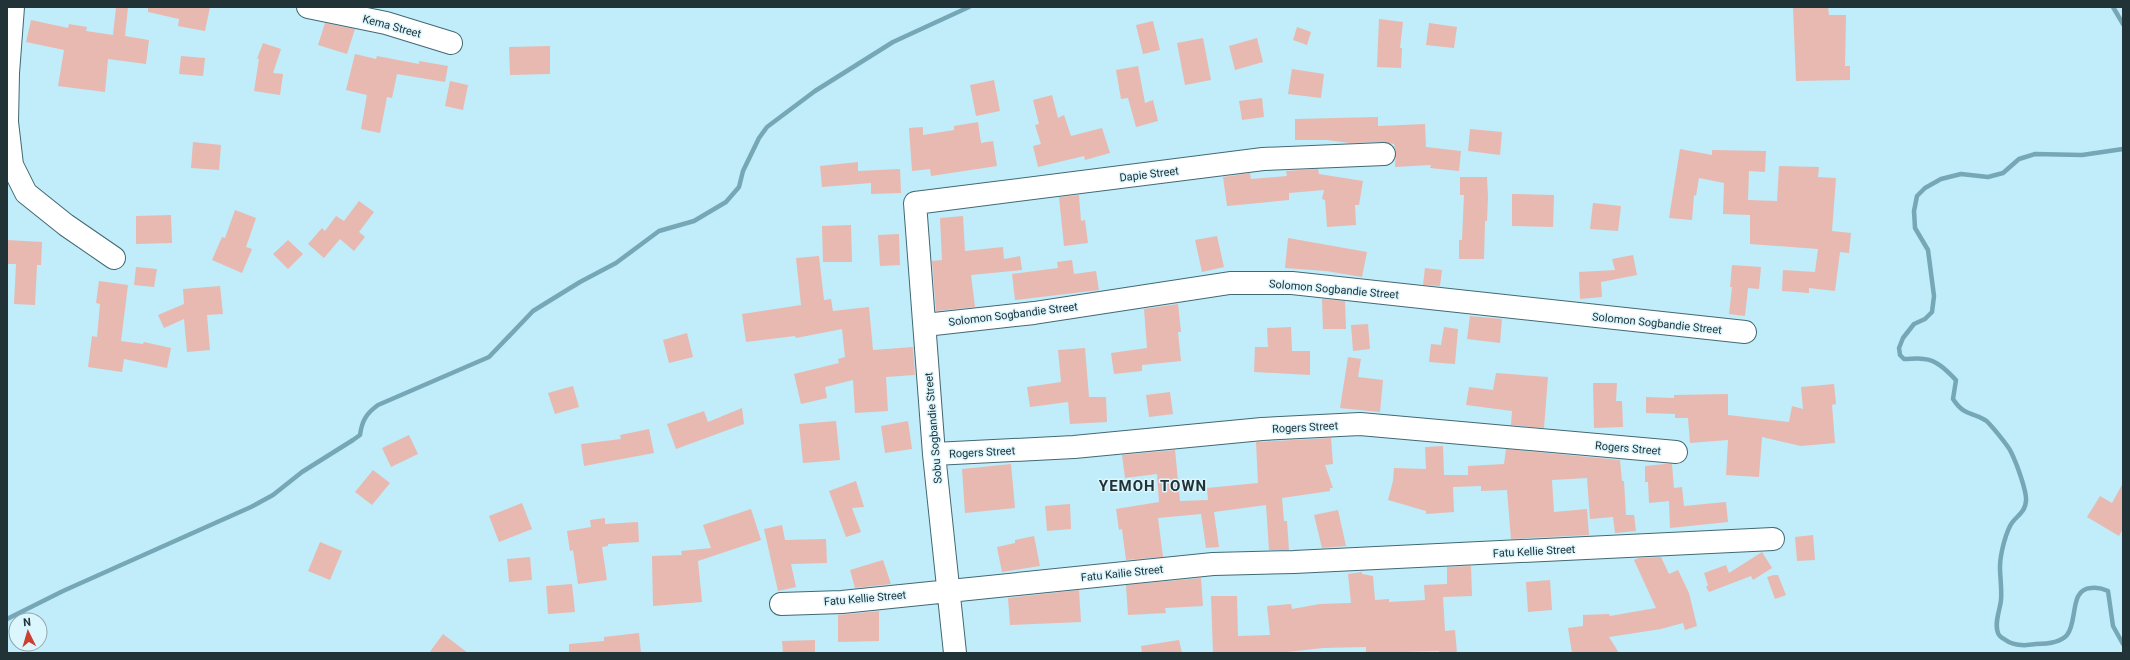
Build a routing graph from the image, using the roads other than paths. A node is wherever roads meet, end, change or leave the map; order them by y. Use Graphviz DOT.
graph roads {
  1 [pos="13,7"];
  2 [pos="308,7"];
  3 [pos="451,43"];
  4 [pos="1384,154"];
  5 [pos="915,203"];
  6 [pos="114,258"];
  7 [pos="925,325"];
  8 [pos="1745,332"];
  9 [pos="1676,452"];
  10 [pos="934,454"];
  11 [pos="1773,539"];
  12 [pos="1294,562"];
  13 [pos="950,590"];
  14 [pos="780,604"];
  15 [pos="956,653"];
  1 -- 6 [label="street"];
  2 -- 3 [label="street, Kema Street"];
  4 -- 5 [label="street, Dapie Street"];
  5 -- 7 [label="street, Sobu Sogbandie Street"];
  7 -- 8 [label="street, Solomon Sogbandie Street"];
  7 -- 10 [label="street, Sobu Sogbandie Street"];
  9 -- 10 [label="street, Rogers Street"];
  10 -- 13 [label="street, Sobu Sogbandie Street"];
  11 -- 12 [label="street, Fatu Kellie Street"];
  12 -- 13 [label="street, Fatu Kailie Street"];
  13 -- 14 [label="street, Fatu Kellie Street"];
  13 -- 15 [label="street, Sobu Sogbandie Street"];
}
